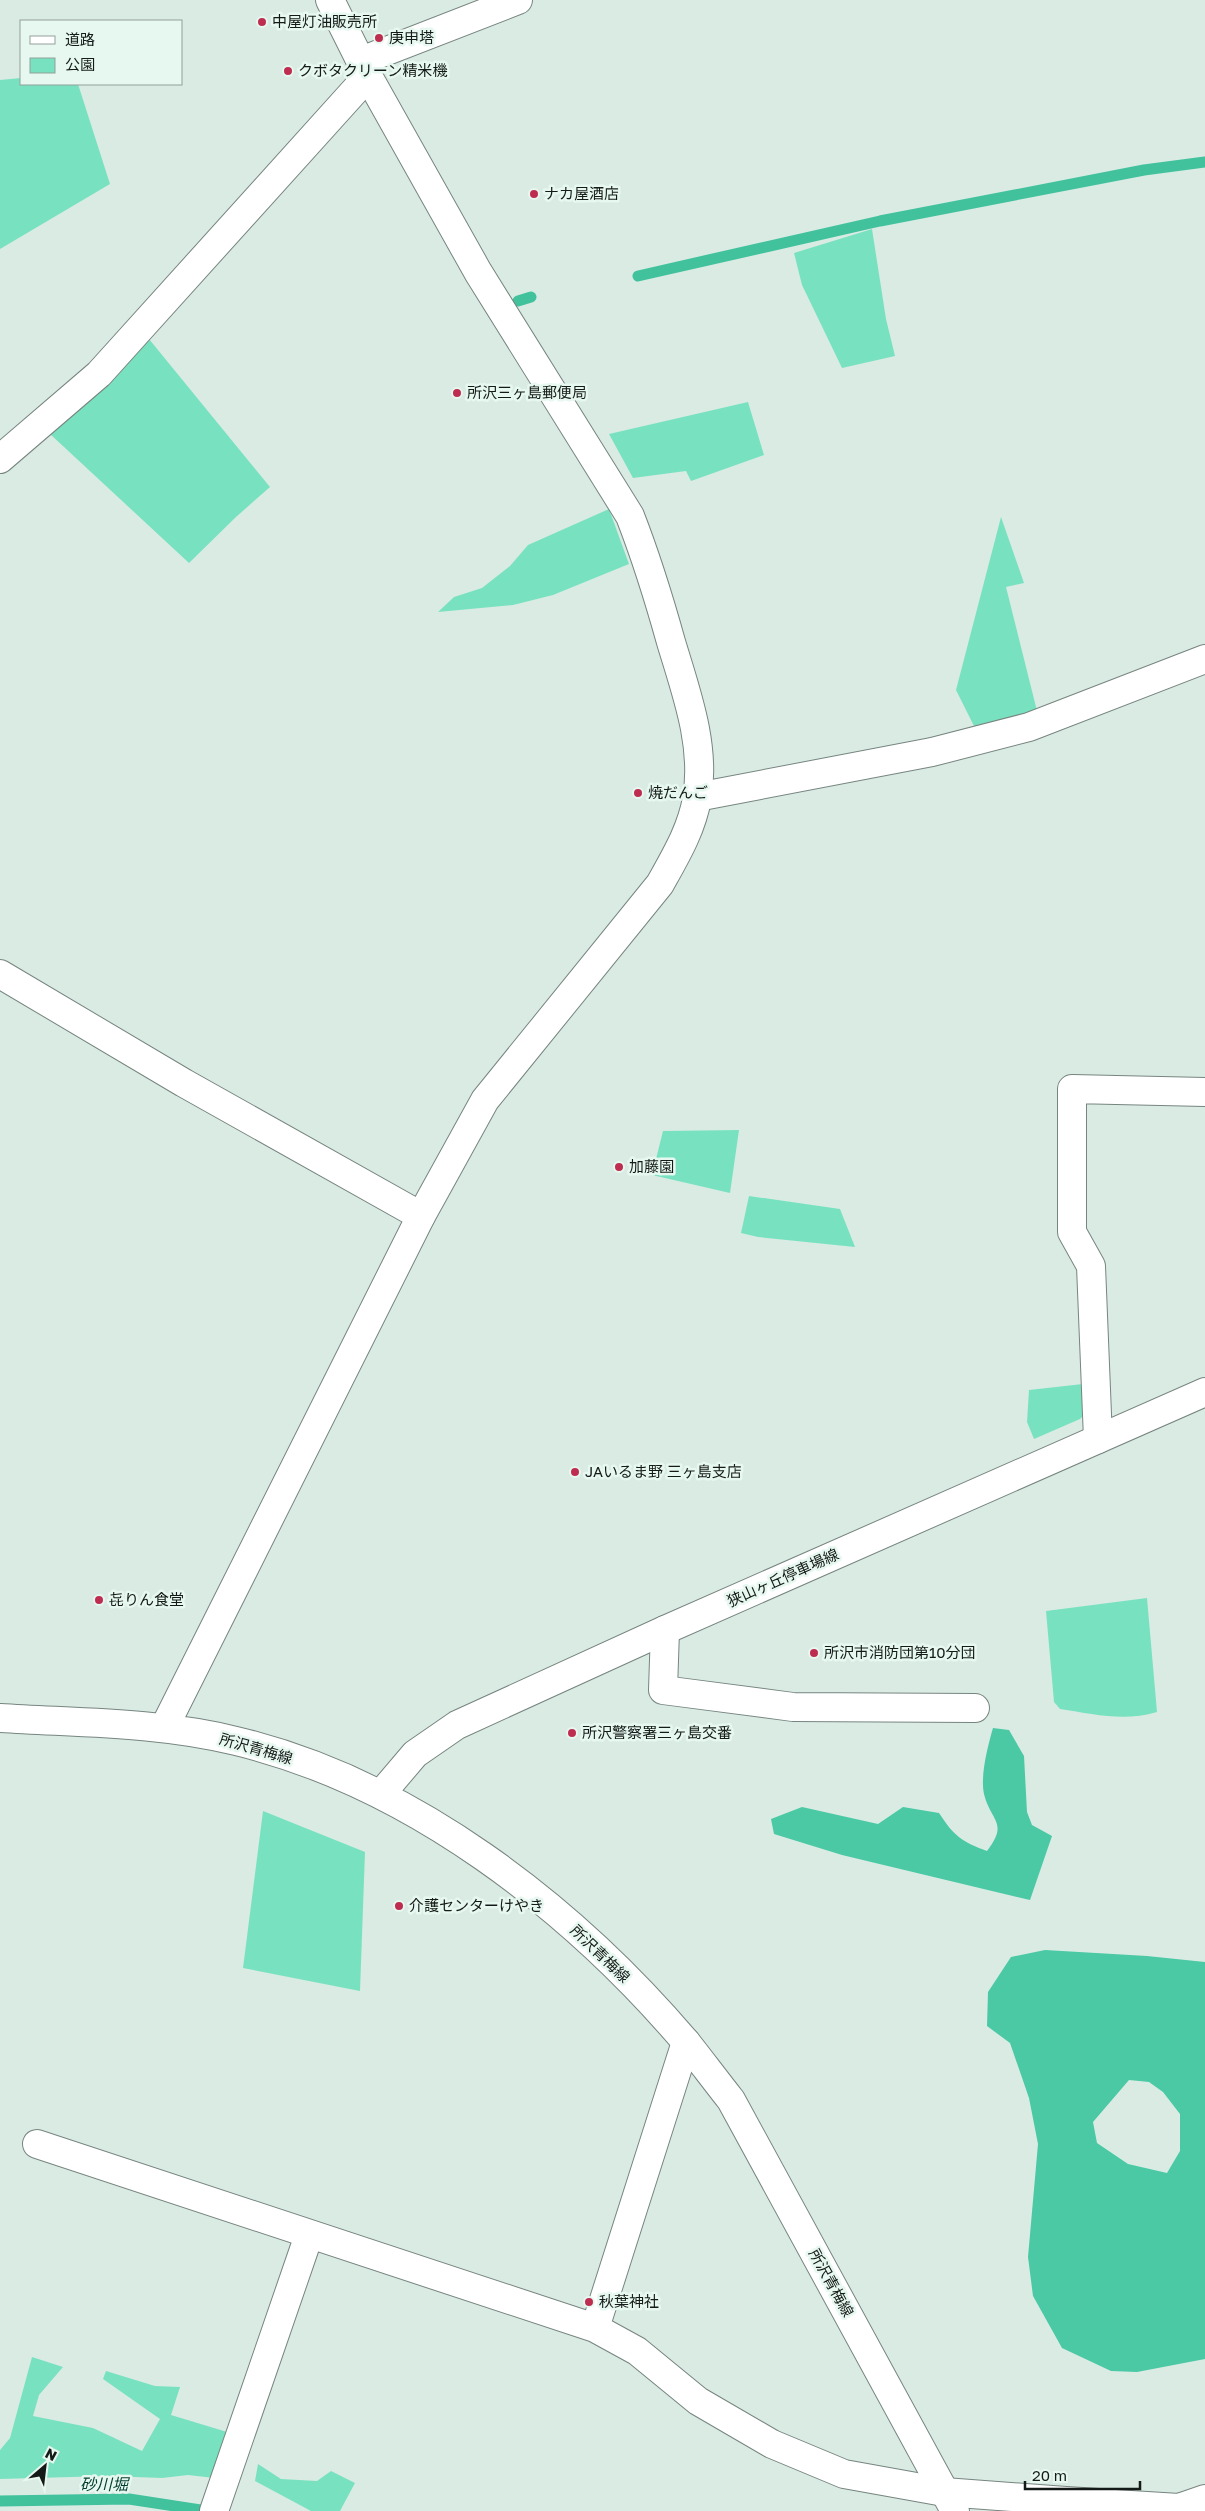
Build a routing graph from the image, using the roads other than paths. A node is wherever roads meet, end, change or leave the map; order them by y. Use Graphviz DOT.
graph roads {
  1 [pos="330,0"];
  2 [pos="518,0"];
  3 [pos="364,69"];
  4 [pos="0,459"];
  5 [pos="1205,659"];
  6 [pos="697,797"];
  7 [pos="0,974"];
  8 [pos="1205,1092"];
  9 [pos="421,1216"];
  10 [pos="1205,1392"];
  11 [pos="1098,1439"];
  12 [pos="665,1630"];
  13 [pos="975,1708"];
  14 [pos="0,1718"];
  15 [pos="164,1728"];
  16 [pos="381,1794"];
  17 [pos="686,2042"];
  18 [pos="37,2144"];
  19 [pos="310,2235"];
  20 [pos="595,2328"];
  21 [pos="1205,2499"];
  22 [pos="950,2502"];
  23 [pos="217,2504"];
  1 -- 3 [label="street"];
  2 -- 3 [label="street"];
  3 -- 4 [label="street"];
  3 -- 6 [label="street"];
  5 -- 6 [label="street"];
  6 -- 9 [label="street"];
  7 -- 9 [label="street"];
  8 -- 11 [label="street"];
  9 -- 15 [label="street"];
  10 -- 11 [label="street, 狭山ヶ丘停車場線"];
  11 -- 12 [label="street, 狭山ヶ丘停車場線"];
  12 -- 13 [label="street"];
  12 -- 16 [label="street, 狭山ヶ丘停車場線"];
  14 -- 15 [label="street, 所沢青梅線"];
  15 -- 16 [label="street, 所沢青梅線"];
  16 -- 17 [label="street, 所沢青梅線"];
  17 -- 20 [label="street"];
  17 -- 22 [label="street, 所沢青梅線"];
  18 -- 19 [label="street"];
  19 -- 20 [label="street"];
  19 -- 23 [label="street"];
  20 -- 22 [label="street"];
  21 -- 22 [label="street"];
}
